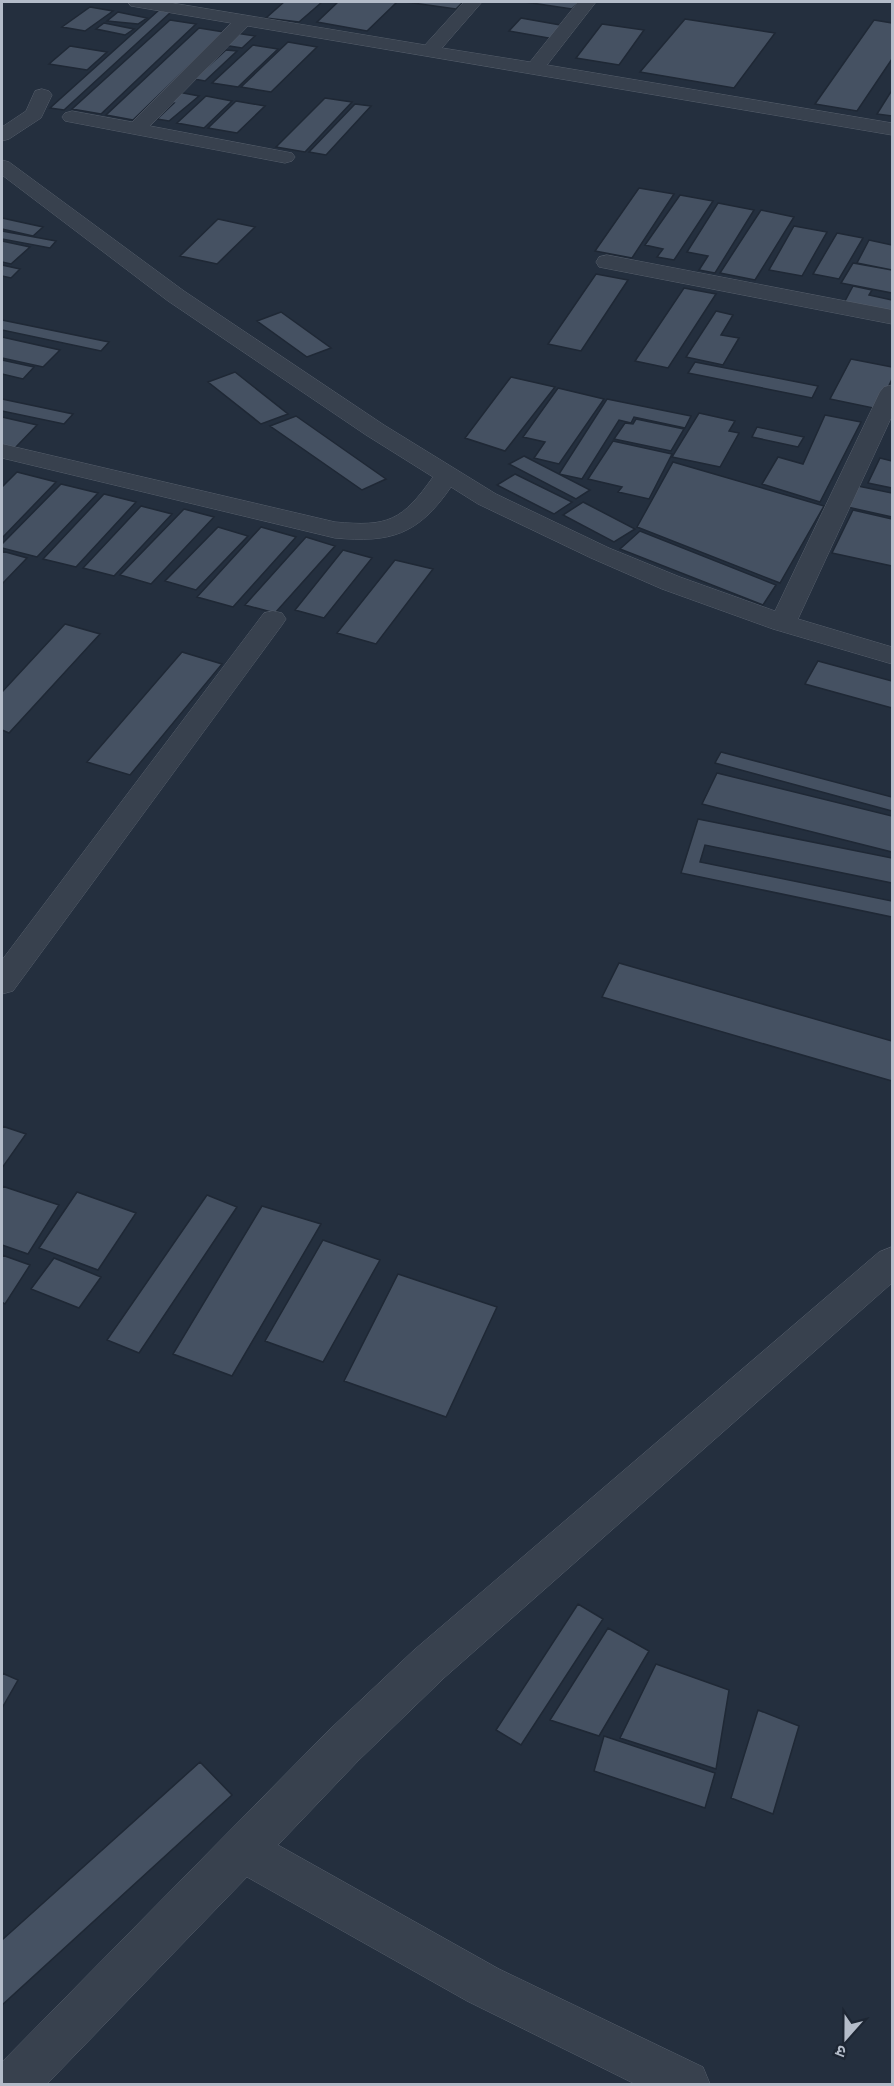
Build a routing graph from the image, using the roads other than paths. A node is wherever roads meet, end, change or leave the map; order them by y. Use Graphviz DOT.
graph roads {
  1 [pos="137,2"];
  2 [pos="473,2"];
  3 [pos="587,2"];
  4 [pos="245,19"];
  5 [pos="430,50"];
  6 [pos="536,67"];
  7 [pos="42,95"];
  8 [pos="72,117"];
  9 [pos="136,129"];
  10 [pos="892,129"];
  11 [pos="2,135"];
  12 [pos="285,157"];
  13 [pos="2,166"];
  14 [pos="607,262"];
  15 [pos="892,317"];
  16 [pos="892,392"];
  17 [pos="2,451"];
  18 [pos="447,475"];
  19 [pos="273,620"];
  20 [pos="783,623"];
  21 [pos="892,656"];
  22 [pos="2,982"];
  23 [pos="892,1262"];
  24 [pos="243,1850"];
  25 [pos="14,2085"];
  26 [pos="686,2085"];
  1 -- 4 [label="street"];
  2 -- 5 [label="street"];
  3 -- 6 [label="street"];
  4 -- 5 [label="street"];
  4 -- 9 [label="street"];
  5 -- 6 [label="street"];
  6 -- 10 [label="street"];
  7 -- 11 [label="street"];
  8 -- 9 [label="street"];
  9 -- 12 [label="street"];
  13 -- 18 [label="street"];
  14 -- 15 [label="street"];
  16 -- 20 [label="street"];
  17 -- 18 [label="street"];
  18 -- 20 [label="street"];
  19 -- 22 [label="street"];
  20 -- 21 [label="street"];
  23 -- 24 [label="street"];
  24 -- 25 [label="street"];
  24 -- 26 [label="street"];
}
